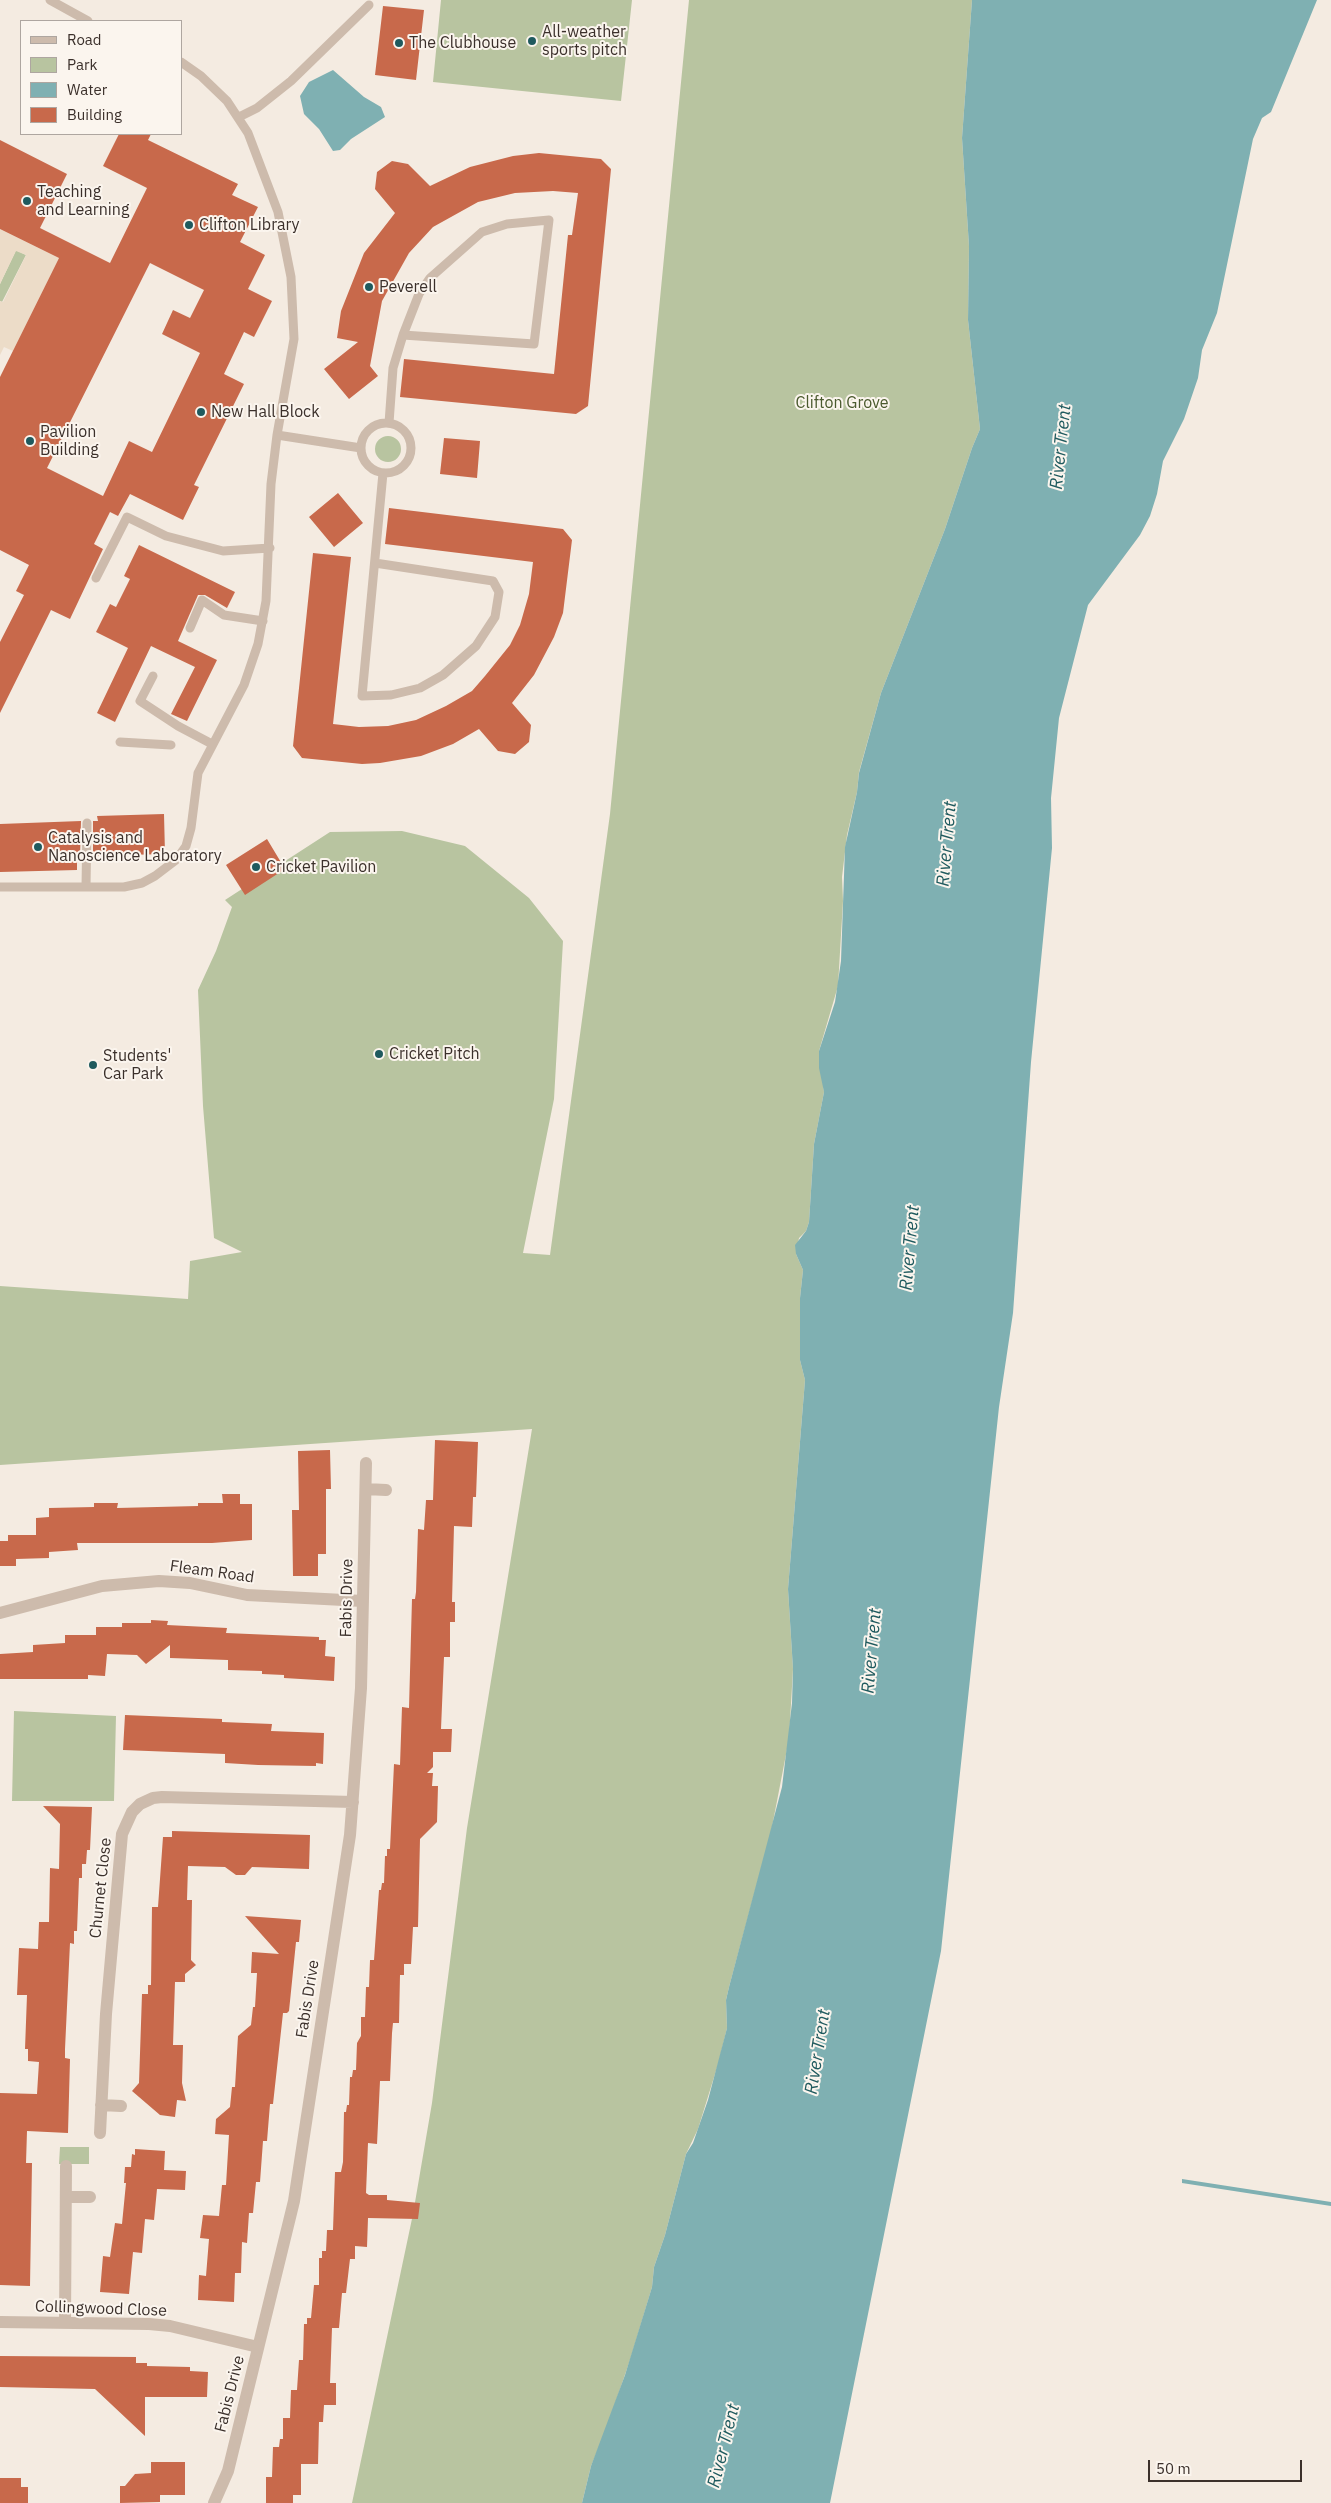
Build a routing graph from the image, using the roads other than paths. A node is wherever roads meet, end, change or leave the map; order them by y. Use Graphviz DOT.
graph roads {
  1 [pos="50,0"];
  2 [pos="368,5"];
  3 [pos="86,20"];
  4 [pos="182,63"];
  5 [pos="239,117"];
  6 [pos="403,335"];
  7 [pos="389,423"];
  8 [pos="277,435"];
  9 [pos="361,448"];
  10 [pos="383,473"];
  11 [pos="270,548"];
  12 [pos="375,563"];
  13 [pos="96,578"];
  14 [pos="263,621"];
  15 [pos="190,628"];
  16 [pos="153,676"];
  17 [pos="120,742"];
  18 [pos="212,744"];
  19 [pos="170,745"];
  20 [pos="87,824"];
  21 [pos="86,887"];
  22 [pos="0,888"];
  23 [pos="366,1463"];
  24 [pos="366,1489"];
  25 [pos="386,1490"];
  26 [pos="363,1601"];
  27 [pos="0,1613"];
  28 [pos="353,1802"];
  29 [pos="101,2105"];
  30 [pos="121,2106"];
  31 [pos="100,2132"];
  32 [pos="66,2166"];
  33 [pos="90,2197"];
  34 [pos="66,2198"];
  35 [pos="0,2322"];
  36 [pos="65,2323"];
  37 [pos="258,2347"];
  38 [pos="214,2503"];
  1 -- 3 [label="lane"];
  2 -- 5 [label="lane"];
  4 -- 5 [label="lane"];
  5 -- 8 [label="lane"];
  6 -- 6 [label="lane"];
  6 -- 7 [label="lane"];
  7 -- 9 [label="lane"];
  7 -- 10 [label="lane"];
  8 -- 9 [label="lane"];
  8 -- 11 [label="lane"];
  9 -- 10 [label="lane"];
  10 -- 12 [label="lane"];
  11 -- 13 [label="lane"];
  11 -- 14 [label="lane"];
  12 -- 12 [label="lane"];
  14 -- 15 [label="lane"];
  14 -- 18 [label="lane"];
  16 -- 18 [label="lane"];
  17 -- 19 [label="lane"];
  18 -- 21 [label="lane"];
  20 -- 21 [label="lane"];
  21 -- 22 [label="lane"];
  23 -- 24 [label="street, Fabis Drive"];
  24 -- 25 [label="street"];
  24 -- 26 [label="street, Fabis Drive"];
  26 -- 27 [label="street, Fleam Road"];
  26 -- 28 [label="street, Fabis Drive"];
  28 -- 29 [label="street, Churnet Close"];
  28 -- 37 [label="street, Fabis Drive"];
  29 -- 30 [label="street"];
  29 -- 31 [label="street, Churnet Close"];
  32 -- 34 [label="street"];
  33 -- 34 [label="street"];
  34 -- 36 [label="street"];
  35 -- 36 [label="street, Collingwood Close"];
  36 -- 37 [label="street, Collingwood Close"];
  37 -- 38 [label="street, Fabis Drive"];
}
